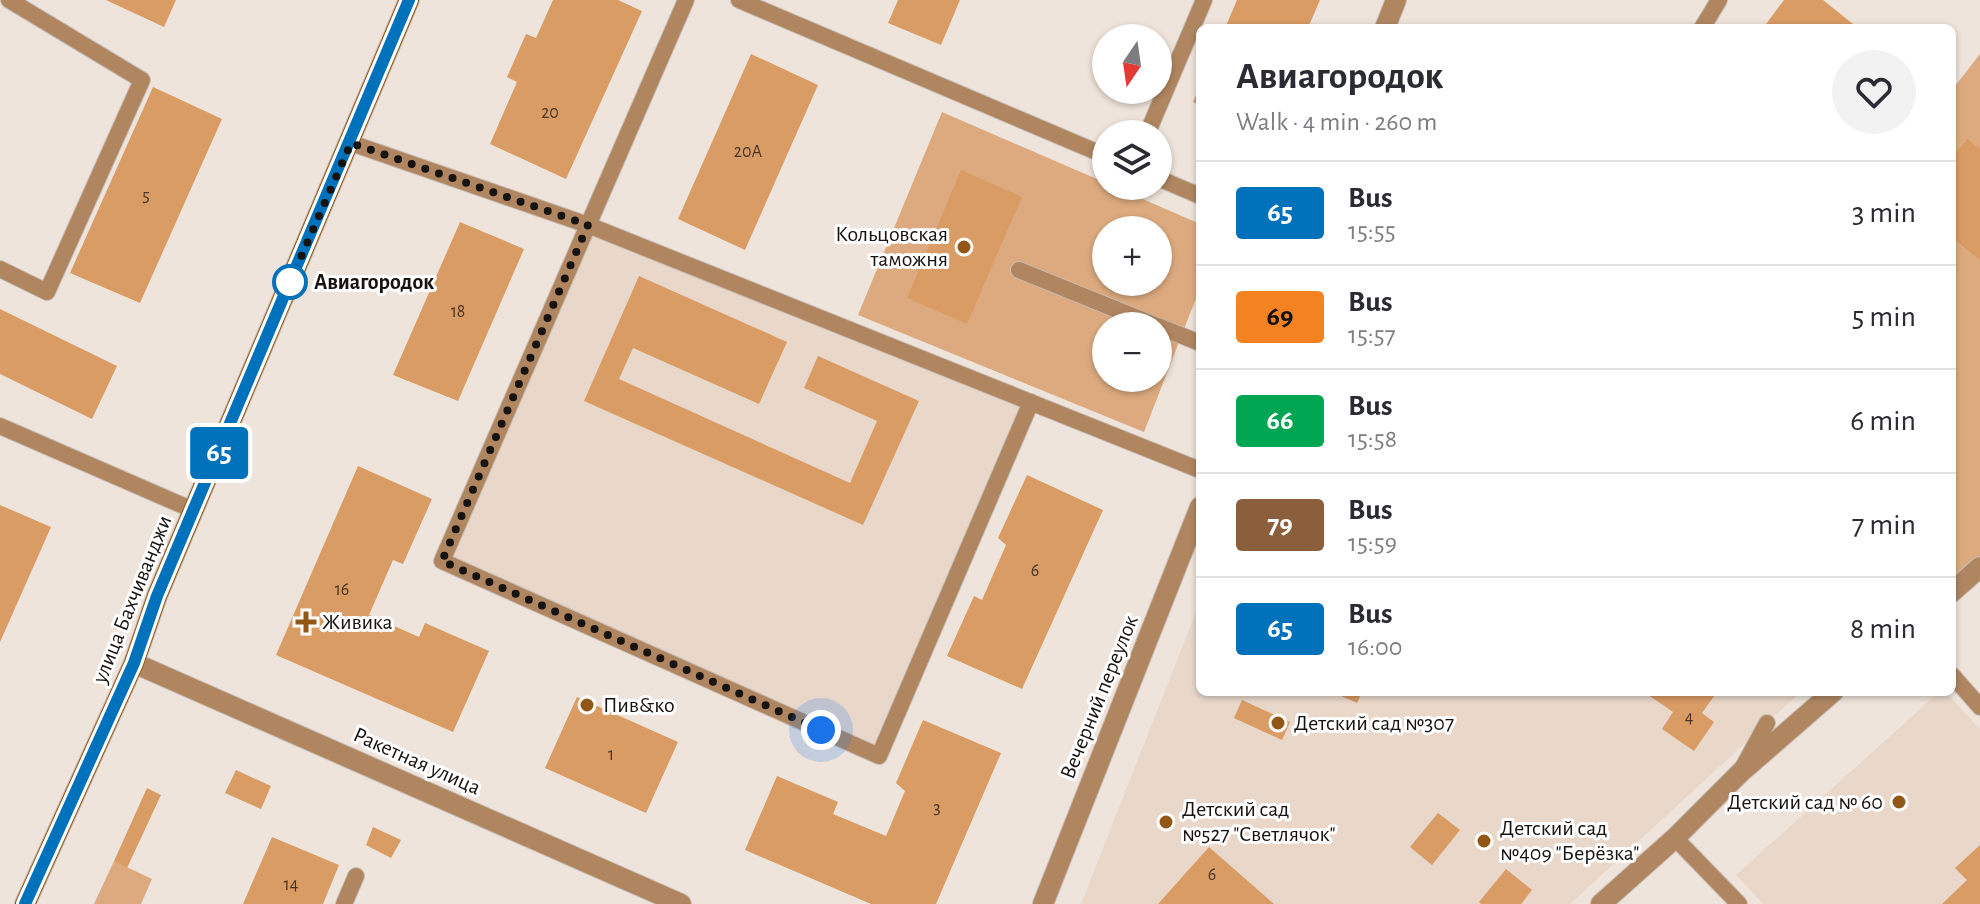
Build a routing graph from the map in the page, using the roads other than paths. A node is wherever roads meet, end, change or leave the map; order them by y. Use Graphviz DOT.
graph roads {
  1 [pos="9,0"];
  2 [pos="409,0"];
  3 [pos="686,0"];
  4 [pos="739,0"];
  5 [pos="1204,0"];
  6 [pos="1396,0"];
  7 [pos="1719,0"];
  8 [pos="1387,24"];
  9 [pos="1704,24"];
  10 [pos="1153,120"];
  11 [pos="351,143"];
  12 [pos="1092,150"];
  13 [pos="1172,184"];
  14 [pos="1196,194"];
  15 [pos="588,225"];
  16 [pos="0,269"];
  17 [pos="1019,270"];
  18 [pos="1123,312"];
  19 [pos="1172,332"];
  20 [pos="1196,341"];
  21 [pos="1031,402"];
  22 [pos="0,426"];
  23 [pos="1196,468"];
  24 [pos="193,510"];
  25 [pos="1196,523"];
  26 [pos="1980,567"];
  27 [pos="1956,588"];
  28 [pos="134,663"];
  29 [pos="1956,680"];
  30 [pos="1828,696"];
  31 [pos="1980,707"];
  32 [pos="1767,723"];
  33 [pos="1741,772"];
  34 [pos="1675,838"];
  35 [pos="356,876"];
  36 [pos="25,904"];
  37 [pos="344,904"];
  38 [pos="681,904"];
  39 [pos="1043,904"];
  40 [pos="1601,904"];
  41 [pos="1739,904"];
  1 -- 16 [label="lane"];
  2 -- 11 [label="main road, улица Бахчиванджи"];
  3 -- 15 [label="lane"];
  4 -- 12 [label="lane"];
  5 -- 10 [label="lane"];
  6 -- 8 [label="street"];
  7 -- 9 [label="lane"];
  11 -- 15 [label="lane"];
  11 -- 24 [label="main road, улица Бахчиванджи"];
  13 -- 14 [label="lane"];
  15 -- 21 [label="lane"];
  15 -- 21 [label="lane"];
  17 -- 18 [label="lane"];
  19 -- 20 [label="lane"];
  21 -- 23 [label="lane"];
  22 -- 24 [label="lane"];
  24 -- 28 [label="main road, улица Бахчиванджи"];
  25 -- 39 [label="street, Вечерний переулок"];
  26 -- 27 [label="street"];
  28 -- 36 [label="main road, улица Бахчиванджи"];
  28 -- 38 [label="street, Ракетная улица"];
  29 -- 31 [label="lane"];
  30 -- 33 [label="street"];
  32 -- 33 [label="lane"];
  33 -- 34 [label="street"];
  34 -- 40 [label="street"];
  34 -- 41 [label="lane"];
  35 -- 37 [label="lane"];
}
